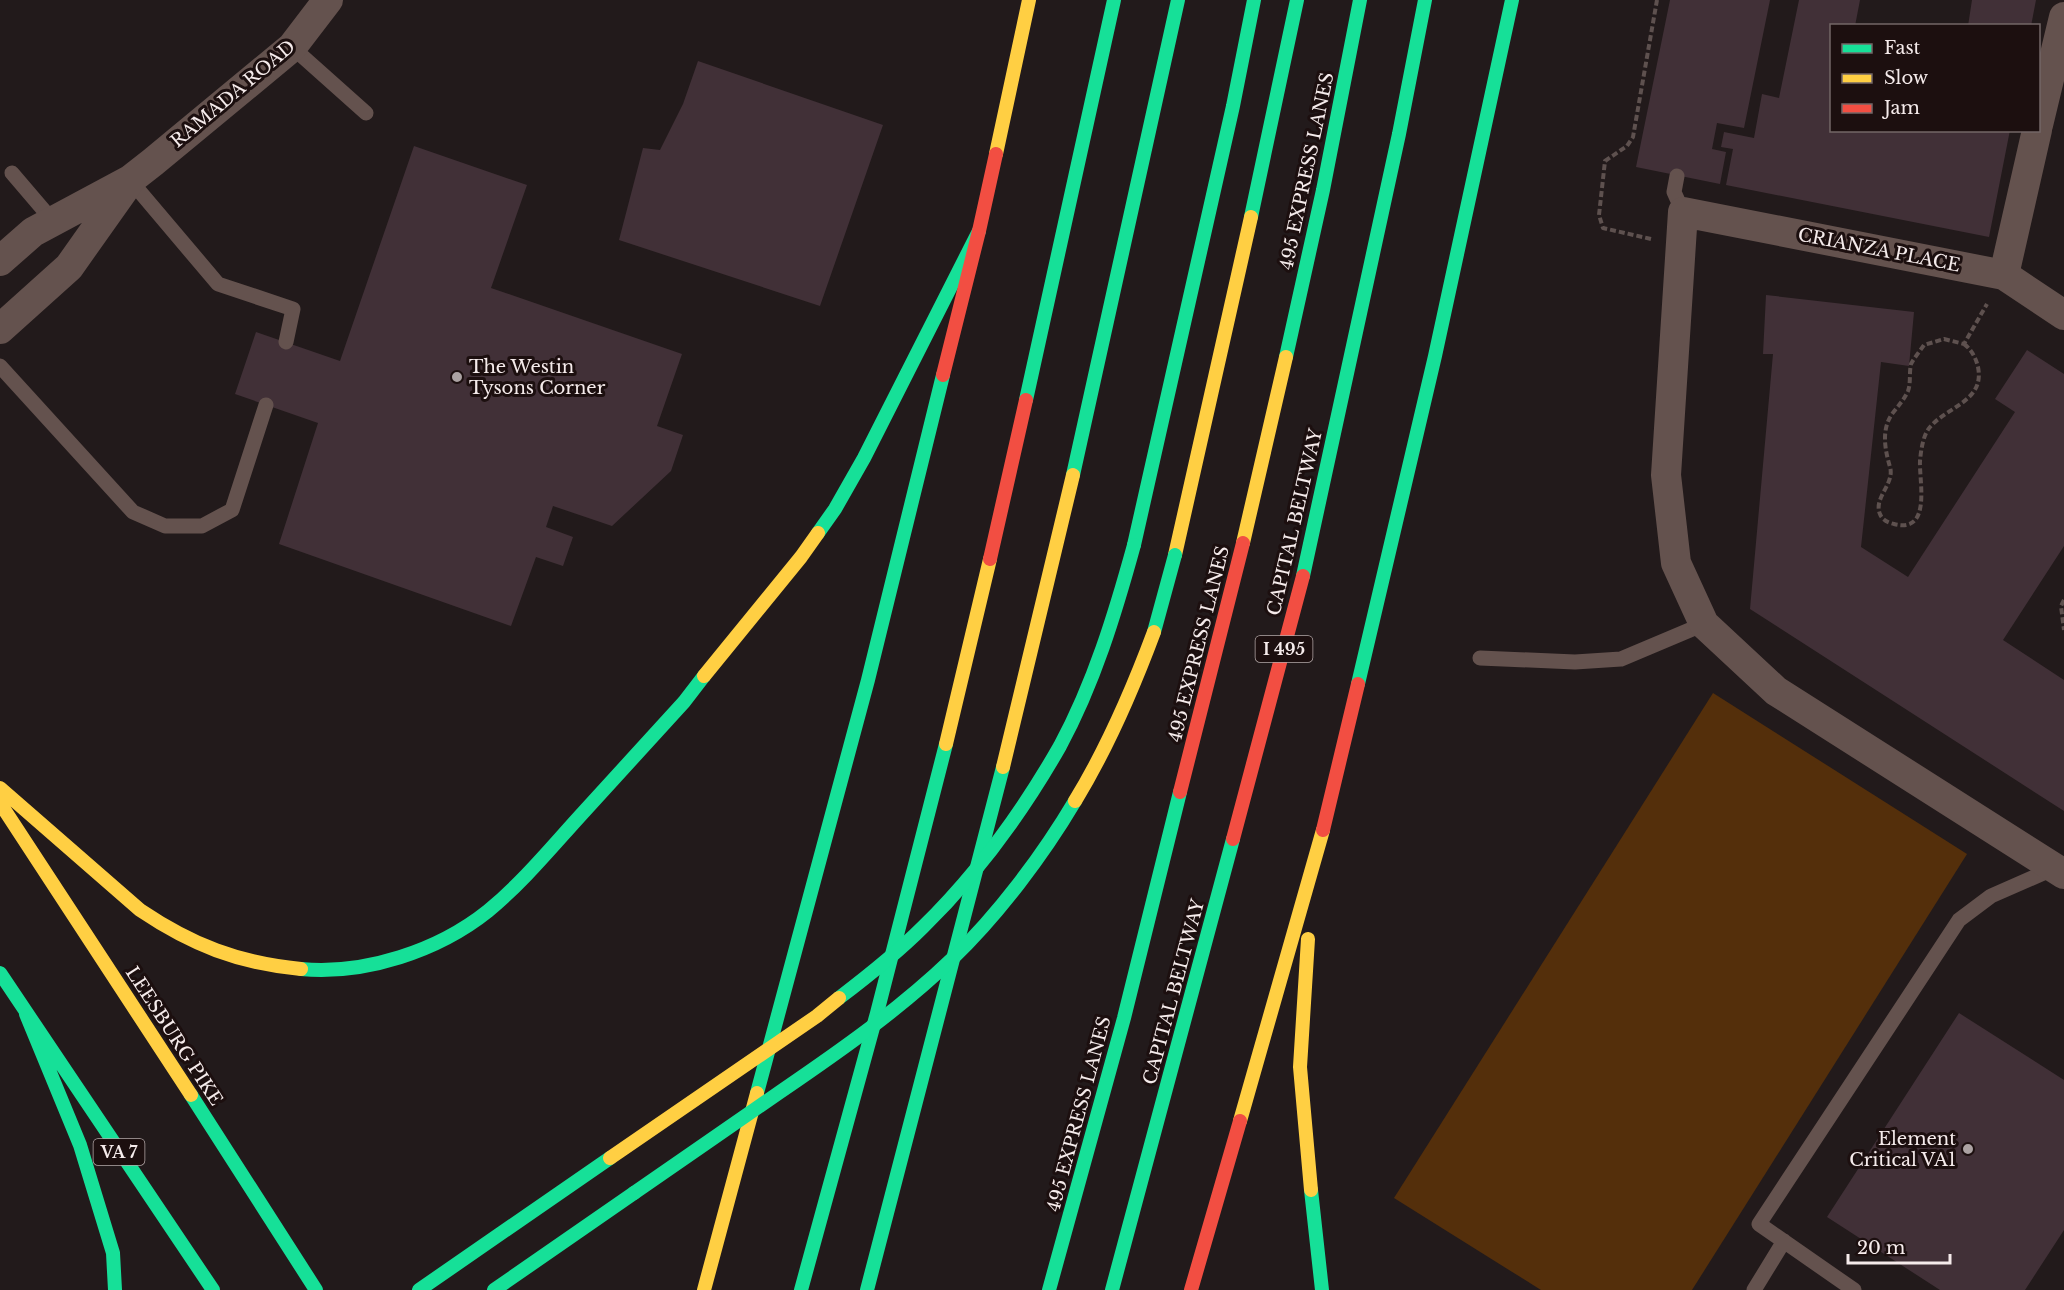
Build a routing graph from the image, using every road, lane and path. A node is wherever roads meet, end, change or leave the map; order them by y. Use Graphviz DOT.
graph roads {
  1 [pos="328,0"];
  2 [pos="1029,0"];
  3 [pos="1114,0"];
  4 [pos="1178,0"];
  5 [pos="1254,0"];
  6 [pos="1297,0"];
  7 [pos="1360,0"];
  8 [pos="1425,0"];
  9 [pos="1512,0"];
  10 [pos="1658,0"];
  11 [pos="2064,16"];
  12 [pos="292,48"];
  13 [pos="366,113"];
  14 [pos="2040,117"];
  15 [pos="2037,132"];
  16 [pos="12,173"];
  17 [pos="1677,176"];
  18 [pos="130,180"];
  19 [pos="1683,212"];
  20 [pos="53,221"];
  21 [pos="979,231"];
  22 [pos="1681,246"];
  23 [pos="0,261"];
  24 [pos="2004,275"];
  25 [pos="2064,315"];
  26 [pos="0,329"];
  27 [pos="286,342"];
  28 [pos="1964,344"];
  29 [pos="0,366"];
  30 [pos="266,405"];
  31 [pos="2064,600"];
  32 [pos="1704,624"];
  33 [pos="2064,630"];
  34 [pos="1480,658"];
  35 [pos="0,788"];
  36 [pos="0,803"];
  37 [pos="1316,860"];
  38 [pos="2059,871"];
  39 [pos="0,973"];
  40 [pos="26,1014"];
  41 [pos="1784,1241"];
  42 [pos="115,1290"];
  43 [pos="213,1290"];
  44 [pos="316,1290"];
  45 [pos="419,1290"];
  46 [pos="494,1290"];
  47 [pos="704,1290"];
  48 [pos="801,1290"];
  49 [pos="867,1290"];
  50 [pos="1049,1290"];
  51 [pos="1112,1290"];
  52 [pos="1191,1290"];
  53 [pos="1322,1290"];
  54 [pos="1754,1290"];
  55 [pos="1854,1290"];
  1 -- 12 [label="street, RAMADA ROAD"];
  2 -- 21 [label="main road"];
  3 -- 48 [label="main road"];
  4 -- 49 [label="main road"];
  5 -- 45 [label="main road, bridge"];
  6 -- 46 [label="main road, bridge"];
  7 -- 50 [label="main road, 495 EXPRESS LANES"];
  8 -- 51 [label="main road, CAPITAL BELTWAY / I 495"];
  9 -- 37 [label="main road"];
  10 -- 22 [label="path"];
  11 -- 14 [label="street"];
  12 -- 13 [label="lane"];
  12 -- 18 [label="street, RAMADA ROAD"];
  15 -- 24 [label="street"];
  16 -- 20 [label="lane"];
  17 -- 19 [label="lane"];
  18 -- 20 [label="street, RAMADA ROAD"];
  18 -- 26 [label="street, RAMADA ROAD"];
  18 -- 27 [label="lane"];
  19 -- 22 [label="street"];
  19 -- 24 [label="street, CRIANZA PLACE"];
  20 -- 23 [label="street, RAMADA ROAD"];
  21 -- 35 [label="main road"];
  21 -- 47 [label="main road"];
  22 -- 32 [label="street"];
  24 -- 25 [label="street, CRIANZA PLACE"];
  24 -- 28 [label="path"];
  28 -- 28 [label="path"];
  29 -- 30 [label="lane"];
  31 -- 33 [label="path"];
  32 -- 34 [label="lane"];
  32 -- 38 [label="street"];
  36 -- 44 [label="main road, LEESBURG PIKE"];
  37 -- 52 [label="main road"];
  37 -- 53 [label="main road"];
  38 -- 41 [label="lane"];
  39 -- 40 [label="main road, VA 7"];
  40 -- 42 [label="main road"];
  40 -- 43 [label="main road, VA 7"];
  41 -- 54 [label="lane"];
  41 -- 55 [label="lane"];
}
